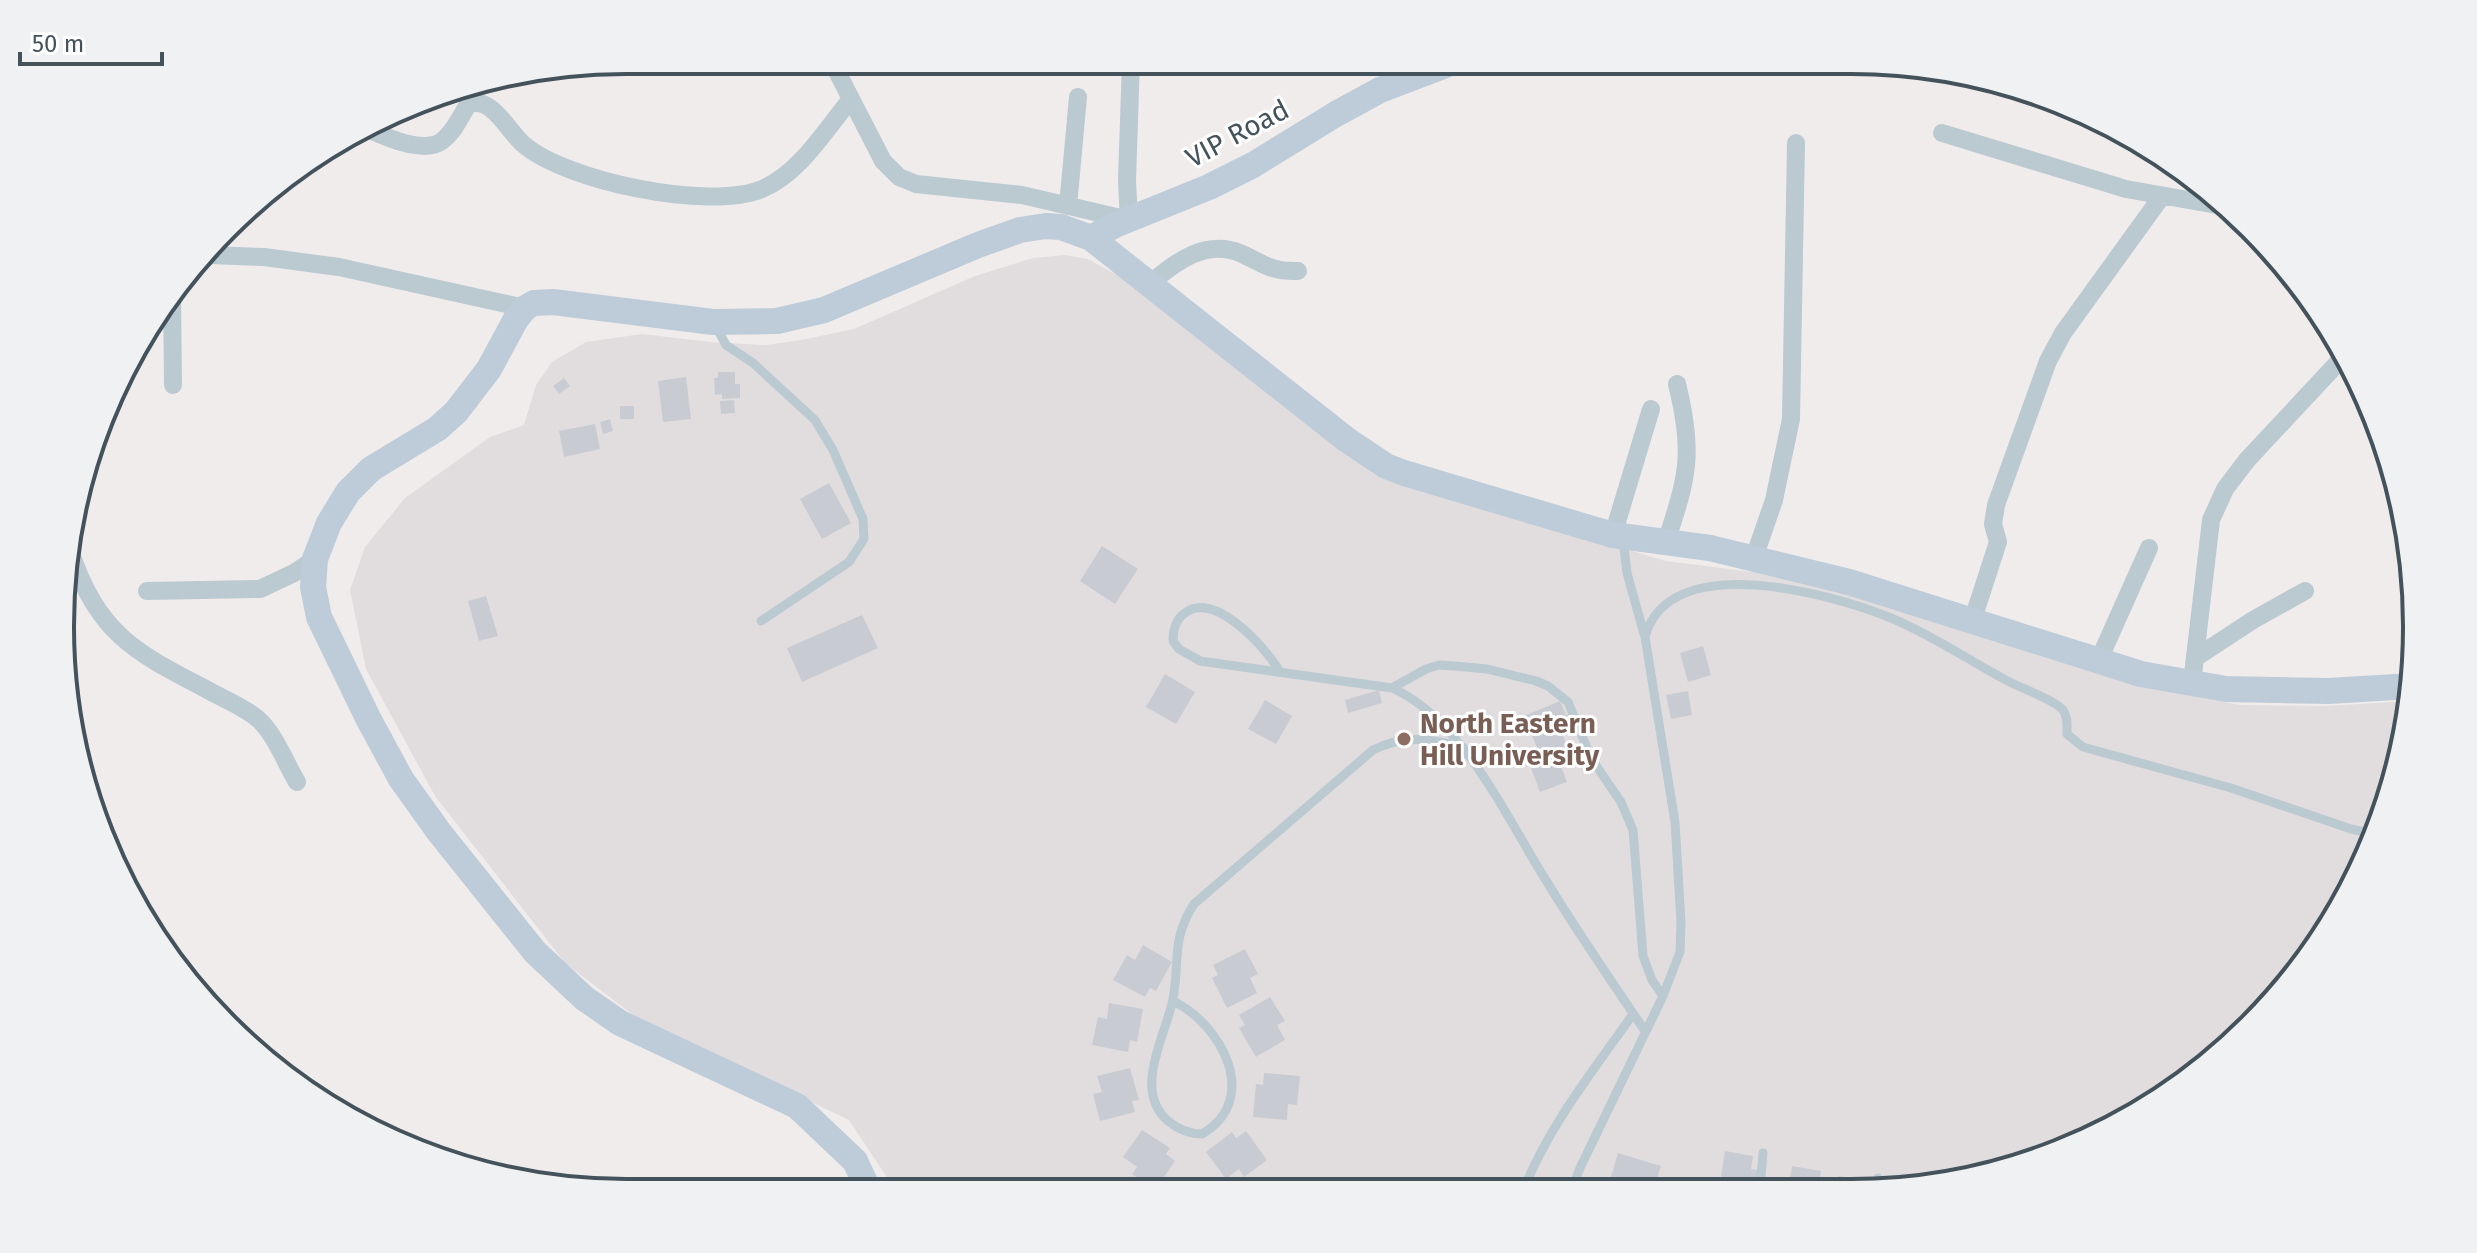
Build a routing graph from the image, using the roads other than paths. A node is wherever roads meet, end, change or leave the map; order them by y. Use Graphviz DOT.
graph roads {
  1 [pos="838,74"];
  2 [pos="1131,74"];
  3 [pos="1422,74"];
  4 [pos="1078,97"];
  5 [pos="851,99"];
  6 [pos="379,133"];
  7 [pos="1942,133"];
  8 [pos="1796,143"];
  9 [pos="2162,196"];
  10 [pos="2206,203"];
  11 [pos="1068,206"];
  12 [pos="1129,220"];
  13 [pos="1091,238"];
  14 [pos="217,255"];
  15 [pos="1298,271"];
  16 [pos="1151,283"];
  17 [pos="525,308"];
  18 [pos="172,313"];
  19 [pos="713,322"];
  20 [pos="2337,364"];
  21 [pos="1677,384"];
  22 [pos="173,385"];
  23 [pos="1651,409"];
  24 [pos="1618,536"];
  25 [pos="1666,542"];
  26 [pos="2149,548"];
  27 [pos="1754,558"];
  28 [pos="315,559"];
  29 [pos="77,568"];
  30 [pos="147,591"];
  31 [pos="2305,591"];
  32 [pos="1973,619"];
  33 [pos="761,621"];
  34 [pos="1645,637"];
  35 [pos="2098,662"];
  36 [pos="2193,670"];
  37 [pos="1280,672"];
  38 [pos="2399,687"];
  39 [pos="1392,688"];
  40 [pos="1463,747"];
  41 [pos="297,782"];
  42 [pos="2363,832"];
  43 [pos="1663,996"];
  44 [pos="1173,1001"];
  45 [pos="1633,1014"];
  46 [pos="1645,1031"];
  47 [pos="1763,1153"];
  48 [pos="863,1179"];
  49 [pos="1528,1179"];
  50 [pos="1576,1179"];
  51 [pos="1761,1179"];
  1 -- 5 [label="street"];
  2 -- 12 [label="street"];
  3 -- 12 [label="street, VIP Road"];
  4 -- 11 [label="street"];
  5 -- 6 [label="street"];
  5 -- 11 [label="street"];
  7 -- 9 [label="street"];
  8 -- 27 [label="street"];
  9 -- 10 [label="street"];
  9 -- 32 [label="street"];
  11 -- 12 [label="street"];
  12 -- 13 [label="street, VIP Road"];
  13 -- 16 [label="street"];
  13 -- 19 [label="street"];
  14 -- 17 [label="street"];
  15 -- 16 [label="street"];
  16 -- 24 [label="street"];
  17 -- 19 [label="street"];
  17 -- 28 [label="street"];
  18 -- 22 [label="street"];
  19 -- 33 [label="lane"];
  20 -- 36 [label="street"];
  21 -- 25 [label="street"];
  23 -- 24 [label="street"];
  24 -- 25 [label="street"];
  24 -- 34 [label="lane"];
  25 -- 27 [label="street"];
  26 -- 35 [label="street"];
  27 -- 32 [label="street"];
  28 -- 30 [label="street"];
  28 -- 48 [label="street"];
  29 -- 41 [label="street"];
  31 -- 36 [label="street"];
  32 -- 35 [label="street"];
  34 -- 42 [label="lane"];
  34 -- 43 [label="lane"];
  35 -- 36 [label="street"];
  36 -- 38 [label="street"];
  37 -- 37 [label="lane"];
  37 -- 39 [label="lane"];
  39 -- 40 [label="lane"];
  39 -- 43 [label="lane"];
  40 -- 44 [label="lane"];
  40 -- 45 [label="lane"];
  43 -- 46 [label="lane"];
  44 -- 44 [label="lane"];
  45 -- 46 [label="lane"];
  45 -- 49 [label="lane"];
  46 -- 50 [label="lane"];
  47 -- 51 [label="lane"];
}
